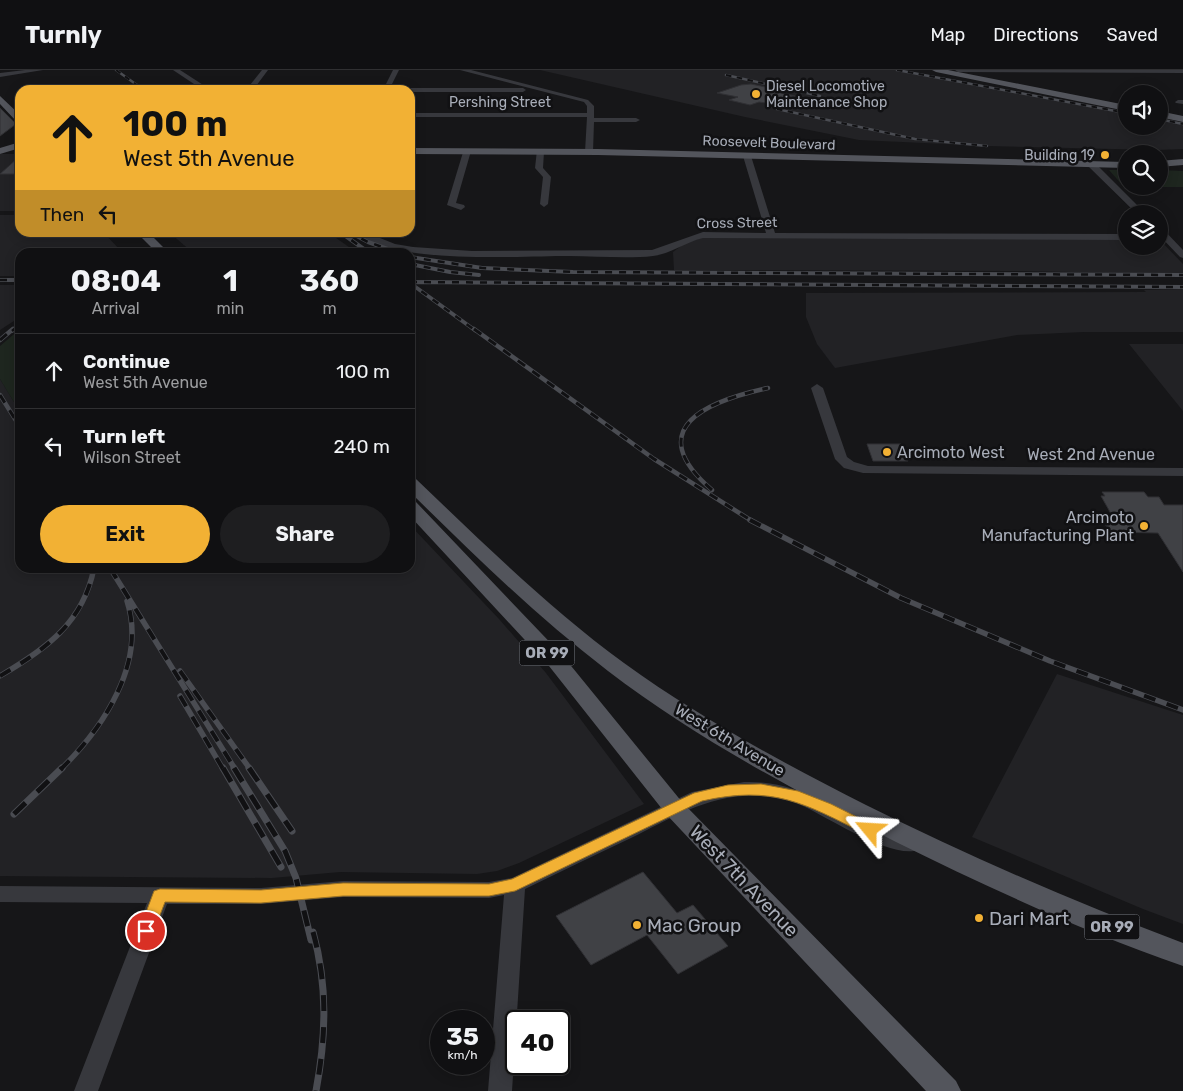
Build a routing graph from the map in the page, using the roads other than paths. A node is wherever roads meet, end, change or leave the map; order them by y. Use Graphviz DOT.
graph roads {
  1 [pos="40,70"];
  2 [pos="176,70"];
  3 [pos="265,70"];
  4 [pos="396,70"];
  5 [pos="463,70"];
  6 [pos="936,70"];
  7 [pos="958,70"];
  8 [pos="1159,71"];
  9 [pos="1183,71"];
  10 [pos="0,75"];
  11 [pos="1175,79"];
  12 [pos="200,85"];
  13 [pos="253,85"];
  14 [pos="388,85"];
  15 [pos="2,89"];
  16 [pos="415,90"];
  17 [pos="547,90"];
  18 [pos="0,99"];
  19 [pos="15,102"];
  20 [pos="1118,106"];
  21 [pos="15,115"];
  22 [pos="415,115"];
  23 [pos="1168,116"];
  24 [pos="591,118"];
  25 [pos="1183,119"];
  26 [pos="636,120"];
  27 [pos="15,146"];
  28 [pos="0,151"];
  29 [pos="15,151"];
  30 [pos="415,151"];
  31 [pos="467,152"];
  32 [pos="540,152"];
  33 [pos="589,152"];
  34 [pos="747,156"];
  35 [pos="1183,162"];
  36 [pos="1168,163"];
  37 [pos="1092,165"];
  38 [pos="1118,165"];
  39 [pos="544,204"];
  40 [pos="1133,205"];
  41 [pos="461,207"];
  42 [pos="771,236"];
  43 [pos="146,237"];
  44 [pos="366,237"];
  45 [pos="1118,237"];
  46 [pos="1168,241"];
  47 [pos="158,248"];
  48 [pos="397,248"];
  49 [pos="415,250"];
  50 [pos="1183,255"];
  51 [pos="817,388"];
  52 [pos="1183,472"];
  53 [pos="415,488"];
  54 [pos="415,511"];
  55 [pos="674,808"];
  56 [pos="941,853"];
  57 [pos="515,885"];
  58 [pos="0,894"];
  59 [pos="160,896"];
  60 [pos="1183,955"];
  61 [pos="86,1091"];
  62 [pos="500,1091"];
  63 [pos="946,1091"];
  1 -- 10 [label="street"];
  2 -- 12 [label="street"];
  3 -- 13 [label="street"];
  4 -- 14 [label="street"];
  5 -- 17 [label="street"];
  6 -- 20 [label="main road"];
  7 -- 8 [label="street"];
  8 -- 9 [label="street"];
  8 -- 11 [label="street"];
  15 -- 19 [label="main road"];
  16 -- 17 [label="street"];
  17 -- 24 [label="street"];
  18 -- 21 [label="main road"];
  22 -- 24 [label="street, Pershing Street"];
  23 -- 25 [label="main road"];
  24 -- 26 [label="street, Pershing Street"];
  24 -- 33 [label="street"];
  27 -- 28 [label="main road"];
  28 -- 29 [label="main road"];
  30 -- 31 [label="main road, Roosevelt Boulevard"];
  31 -- 32 [label="main road, Roosevelt Boulevard"];
  31 -- 41 [label="street"];
  32 -- 33 [label="main road, Roosevelt Boulevard"];
  32 -- 39 [label="street"];
  33 -- 34 [label="main road, Roosevelt Boulevard"];
  34 -- 37 [label="main road, Roosevelt Boulevard"];
  34 -- 42 [label="street"];
  35 -- 36 [label="main road"];
  37 -- 38 [label="main road, Roosevelt Boulevard"];
  37 -- 40 [label="street"];
  42 -- 45 [label="street, Cross Street"];
  42 -- 49 [label="street, Cross Street"];
  43 -- 47 [label="main road"];
  44 -- 48 [label="street, Cross Street"];
  46 -- 50 [label="street"];
  51 -- 52 [label="street, West 2nd Avenue"];
  53 -- 56 [label="main road, West 6th Avenue / OR 99"];
  54 -- 55 [label="main road, West 7th Avenue / OR 99"];
  55 -- 56 [label="street"];
  55 -- 57 [label="street"];
  55 -- 63 [label="main road, West 7th Avenue / OR 99"];
  56 -- 60 [label="main road, West 6th Avenue / OR 99"];
  57 -- 59 [label="street"];
  57 -- 62 [label="street"];
  58 -- 59 [label="street"];
  59 -- 61 [label="street"];
}
